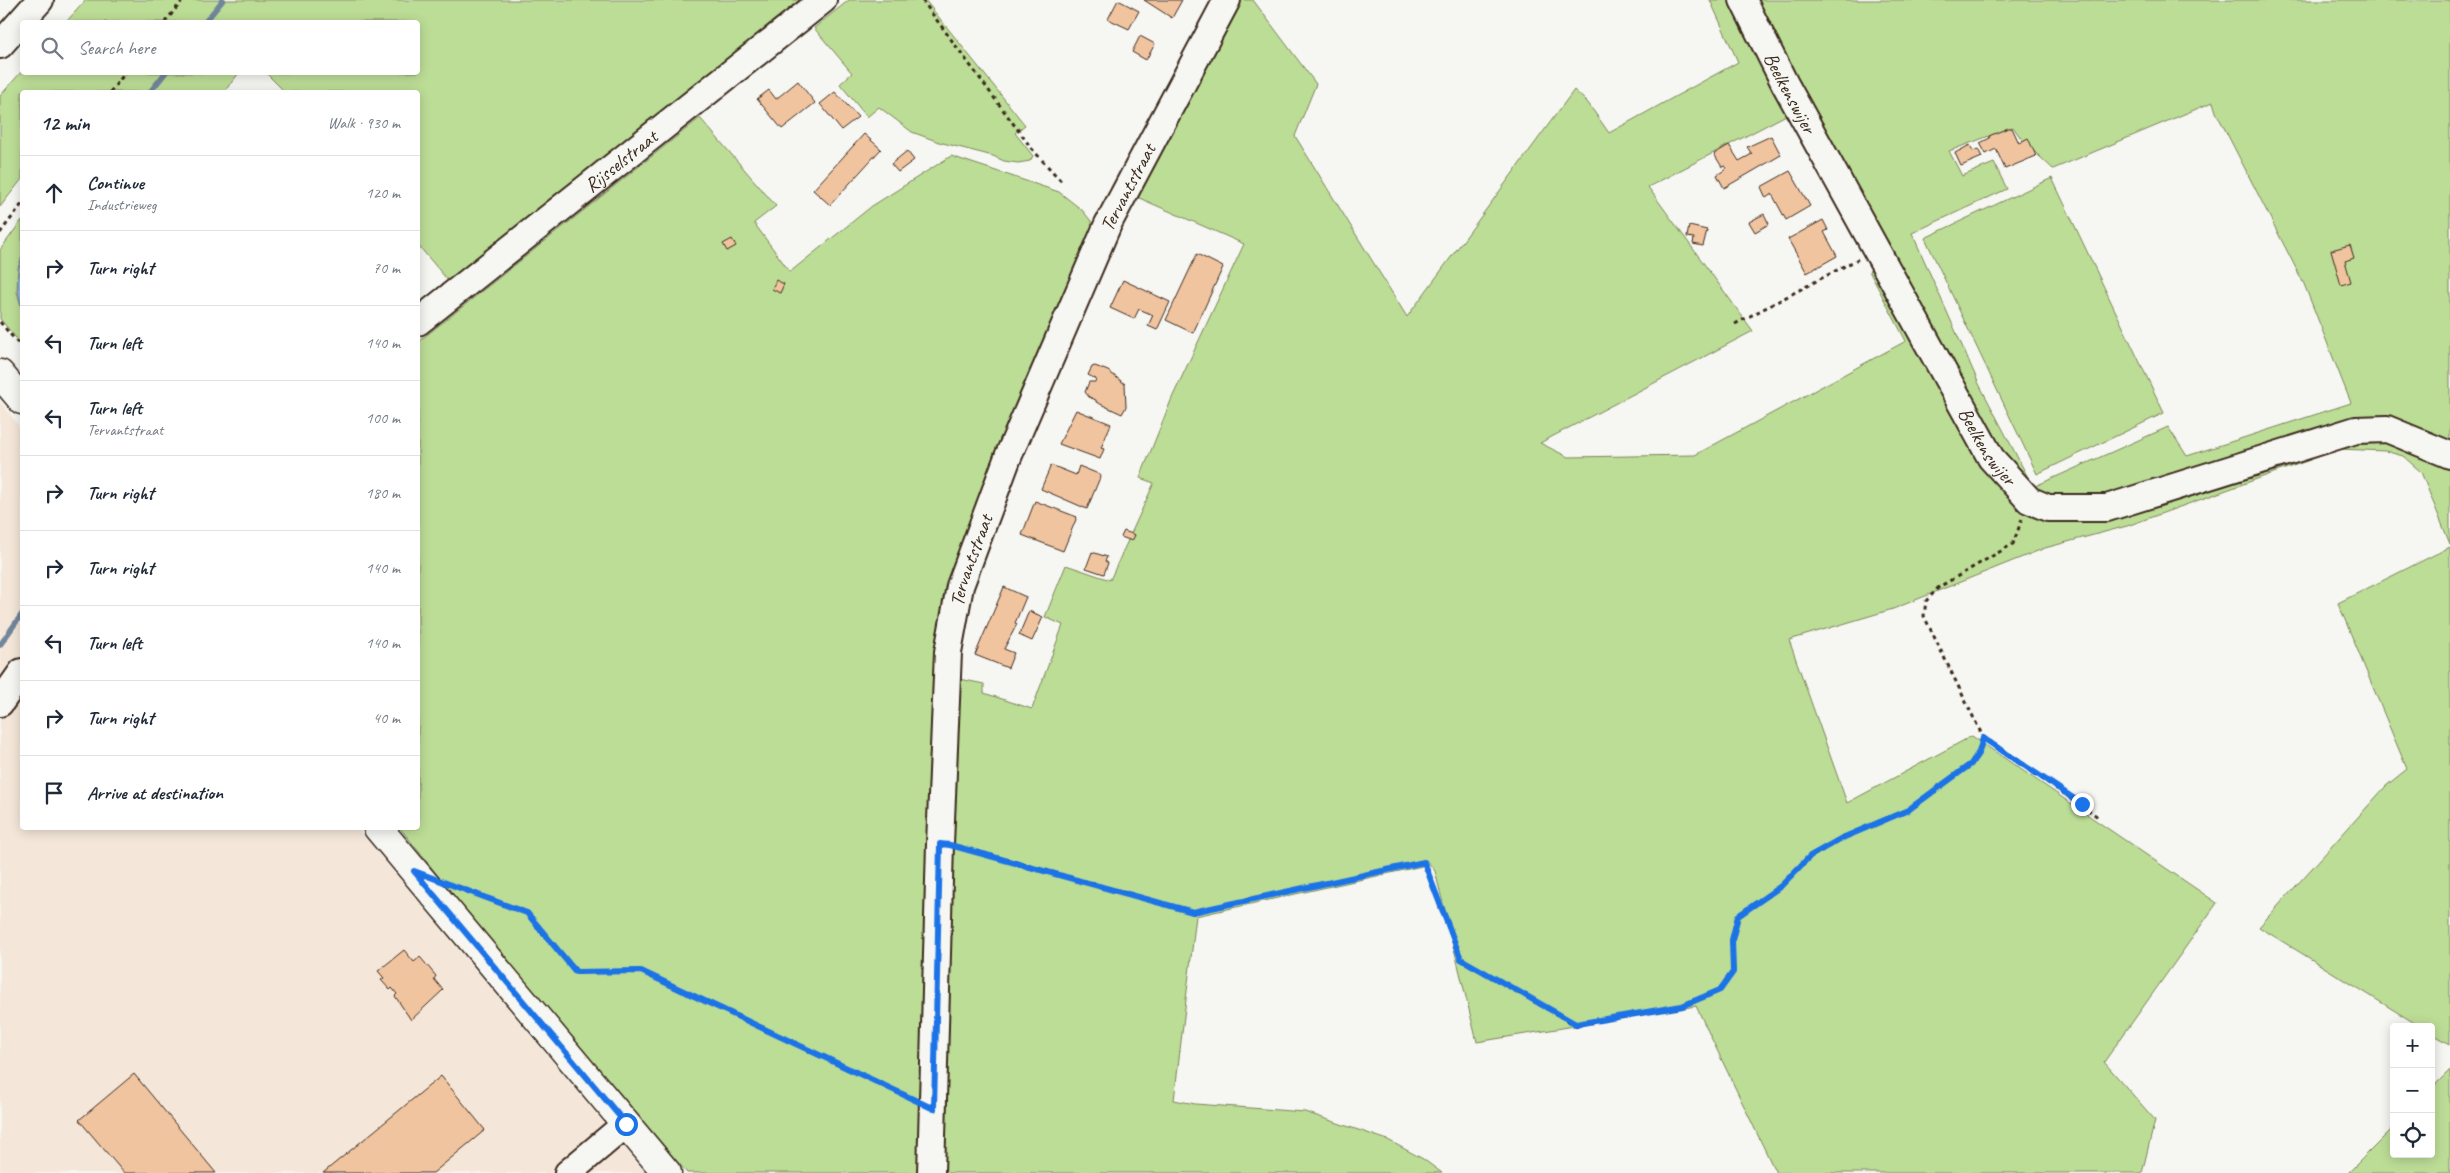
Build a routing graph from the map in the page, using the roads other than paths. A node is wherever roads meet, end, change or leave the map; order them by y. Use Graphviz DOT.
graph roads {
  1 [pos="40,0"];
  2 [pos="823,0"];
  3 [pos="1227,0"];
  4 [pos="1743,0"];
  5 [pos="22,20"];
  6 [pos="20,22"];
  7 [pos="0,45"];
  8 [pos="420,320"];
  9 [pos="0,374"];
  10 [pos="20,398"];
  11 [pos="2450,455"];
  12 [pos="20,675"];
  13 [pos="0,703"];
  14 [pos="380,830"];
  15 [pos="626,1124"];
  16 [pos="568,1173"];
  17 [pos="667,1173"];
  18 [pos="931,1173"];
  1 -- 5 [label="street"];
  2 -- 8 [label="street, Rijsselstraat"];
  3 -- 18 [label="street, Tervantstraat"];
  4 -- 11 [label="street, Beelkenswijer"];
  6 -- 7 [label="street"];
  9 -- 10 [label="main road"];
  12 -- 13 [label="street"];
  14 -- 15 [label="main road"];
  15 -- 16 [label="street"];
  15 -- 17 [label="main road"];
}
